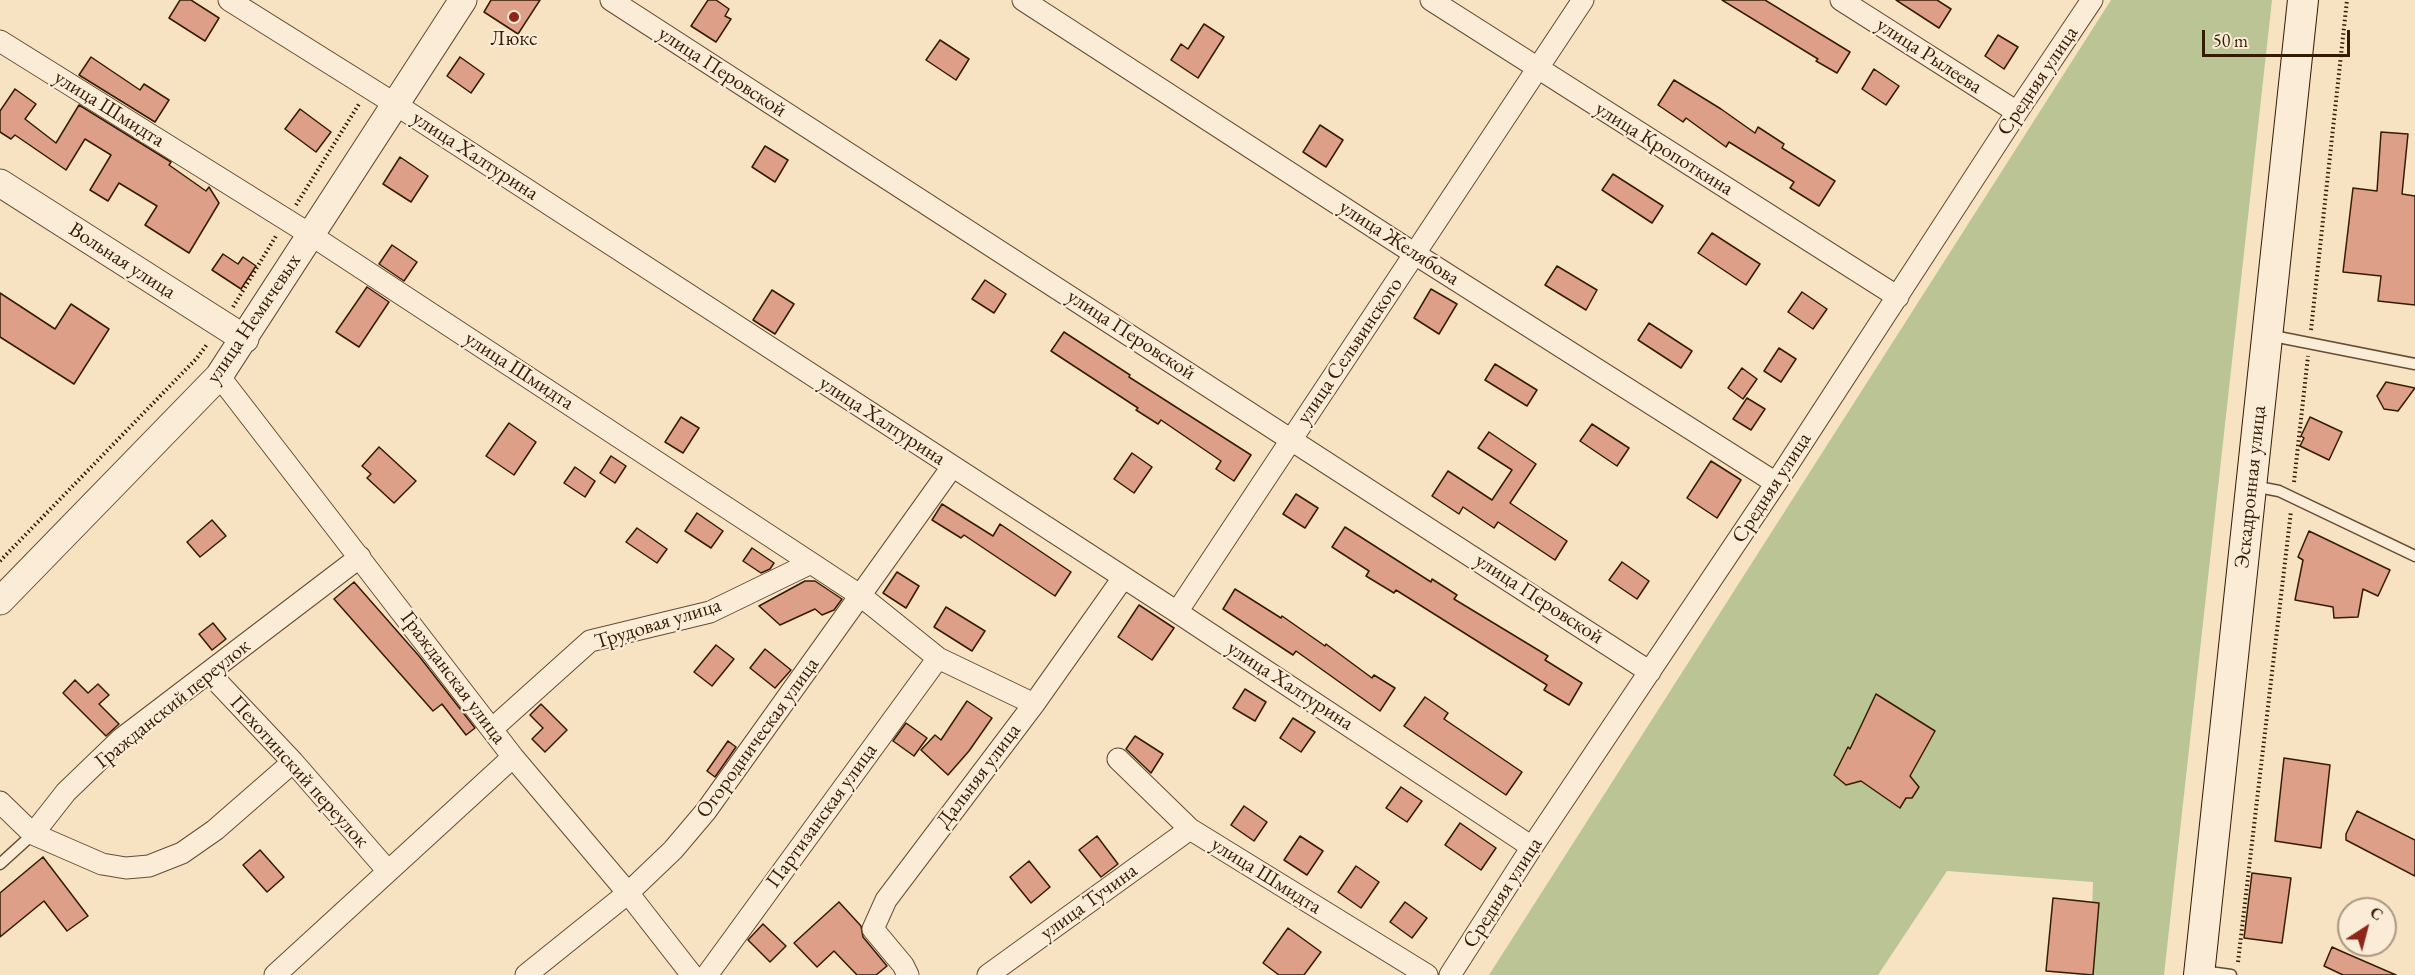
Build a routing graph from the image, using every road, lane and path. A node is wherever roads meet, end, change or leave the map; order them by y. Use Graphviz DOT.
graph roads {
  1 [pos="229,0"];
  2 [pos="462,0"];
  3 [pos="611,0"];
  4 [pos="1023,0"];
  5 [pos="1431,0"];
  6 [pos="1583,0"];
  7 [pos="1841,0"];
  8 [pos="2092,0"];
  9 [pos="2303,0"];
  10 [pos="0,41"];
  11 [pos="1538,69"];
  12 [pos="394,104"];
  13 [pos="2017,112"];
  14 [pos="0,183"];
  15 [pos="311,235"];
  16 [pos="1415,254"];
  17 [pos="1898,297"];
  18 [pos="2266,335"];
  19 [pos="244,339"];
  20 [pos="2415,364"];
  21 [pos="219,376"];
  22 [pos="1290,438"];
  23 [pos="952,467"];
  24 [pos="1776,483"];
  25 [pos="2251,486"];
  26 [pos="2415,556"];
  27 [pos="360,557"];
  28 [pos="811,563"];
  29 [pos="1123,578"];
  30 [pos="861,596"];
  31 [pos="0,601"];
  32 [pos="1177,612"];
  33 [pos="938,658"];
  34 [pos="1650,672"];
  35 [pos="209,674"];
  36 [pos="1034,704"];
  37 [pos="492,729"];
  38 [pos="513,757"];
  39 [pos="1118,759"];
  40 [pos="293,762"];
  41 [pos="0,802"];
  42 [pos="1190,829"];
  43 [pos="33,834"];
  44 [pos="1533,847"];
  45 [pos="0,864"];
  46 [pos="388,871"];
  47 [pos="628,892"];
  48 [pos="2199,973"];
  49 [pos="275,975"];
  50 [pos="526,975"];
  51 [pos="692,975"];
  52 [pos="707,975"];
  53 [pos="908,975"];
  54 [pos="988,975"];
  55 [pos="1427,975"];
  56 [pos="1450,975"];
  57 [pos="2231,975"];
  1 -- 12 [label="street, улица Халтурина"];
  2 -- 12 [label="street, улица Немичевых"];
  3 -- 22 [label="street, улица Перовской"];
  4 -- 16 [label="street, улица Желябова"];
  5 -- 11 [label="street, улица Кропоткина"];
  6 -- 11 [label="street, улица Сельвинского"];
  7 -- 13 [label="street, улица Рылеева"];
  8 -- 13 [label="street, Средняя улица"];
  9 -- 18 [label="main road, Эскадронная улица"];
  10 -- 15 [label="street, улица Шмидта"];
  11 -- 16 [label="street, улица Сельвинского"];
  11 -- 17 [label="street, улица Кропоткина"];
  12 -- 15 [label="street, улица Немичевых"];
  12 -- 23 [label="street, улица Халтурина"];
  13 -- 17 [label="street, Средняя улица"];
  14 -- 19 [label="street, Вольная улица"];
  15 -- 19 [label="street, улица Немичевых"];
  15 -- 28 [label="street, улица Шмидта"];
  16 -- 22 [label="street, улица Сельвинского"];
  16 -- 24 [label="street, улица Желябова"];
  17 -- 24 [label="street, Средняя улица"];
  18 -- 20 [label="lane"];
  18 -- 25 [label="main road, Эскадронная улица"];
  19 -- 21 [label="street, улица Немичевых"];
  21 -- 27 [label="street, Гражданская улица"];
  21 -- 31 [label="street, улица Немичевых"];
  22 -- 32 [label="street, улица Сельвинского"];
  22 -- 34 [label="street, улица Перовской"];
  23 -- 29 [label="street, улица Халтурина"];
  23 -- 30 [label="street, Огородническая улица"];
  24 -- 34 [label="street, Средняя улица"];
  25 -- 26 [label="lane"];
  25 -- 48 [label="main road, Эскадронная улица"];
  27 -- 35 [label="street, Гражданский переулок"];
  27 -- 37 [label="street, Гражданская улица"];
  28 -- 30 [label="street, улица Шмидта"];
  28 -- 37 [label="street, Трудовая улица"];
  29 -- 32 [label="street, улица Халтурина"];
  29 -- 36 [label="street, Дальняя улица"];
  30 -- 33 [label="street, улица Шмидта"];
  30 -- 47 [label="street, Огородническая улица"];
  32 -- 44 [label="street, улица Халтурина"];
  33 -- 36 [label="street, улица Шмидта"];
  33 -- 52 [label="street, Партизанская улица"];
  34 -- 44 [label="street, Средняя улица"];
  35 -- 40 [label="street, Пехотинский переулок"];
  35 -- 43 [label="street, Гражданский переулок"];
  36 -- 53 [label="street, Дальняя улица"];
  37 -- 38 [label="street, Гражданская улица"];
  38 -- 46 [label="street"];
  38 -- 47 [label="street, Гражданская улица"];
  39 -- 42 [label="street, улица Шмидта"];
  40 -- 43 [label="street"];
  40 -- 46 [label="street, Пехотинский переулок"];
  41 -- 43 [label="street"];
  42 -- 54 [label="street, улица Тучина"];
  42 -- 55 [label="street, улица Шмидта"];
  43 -- 45 [label="lane"];
  44 -- 56 [label="street, Средняя улица"];
  46 -- 49 [label="street"];
  47 -- 50 [label="street, Огородническая улица"];
  47 -- 51 [label="street, Гражданская улица"];
  48 -- 57 [label="lane"];
}
